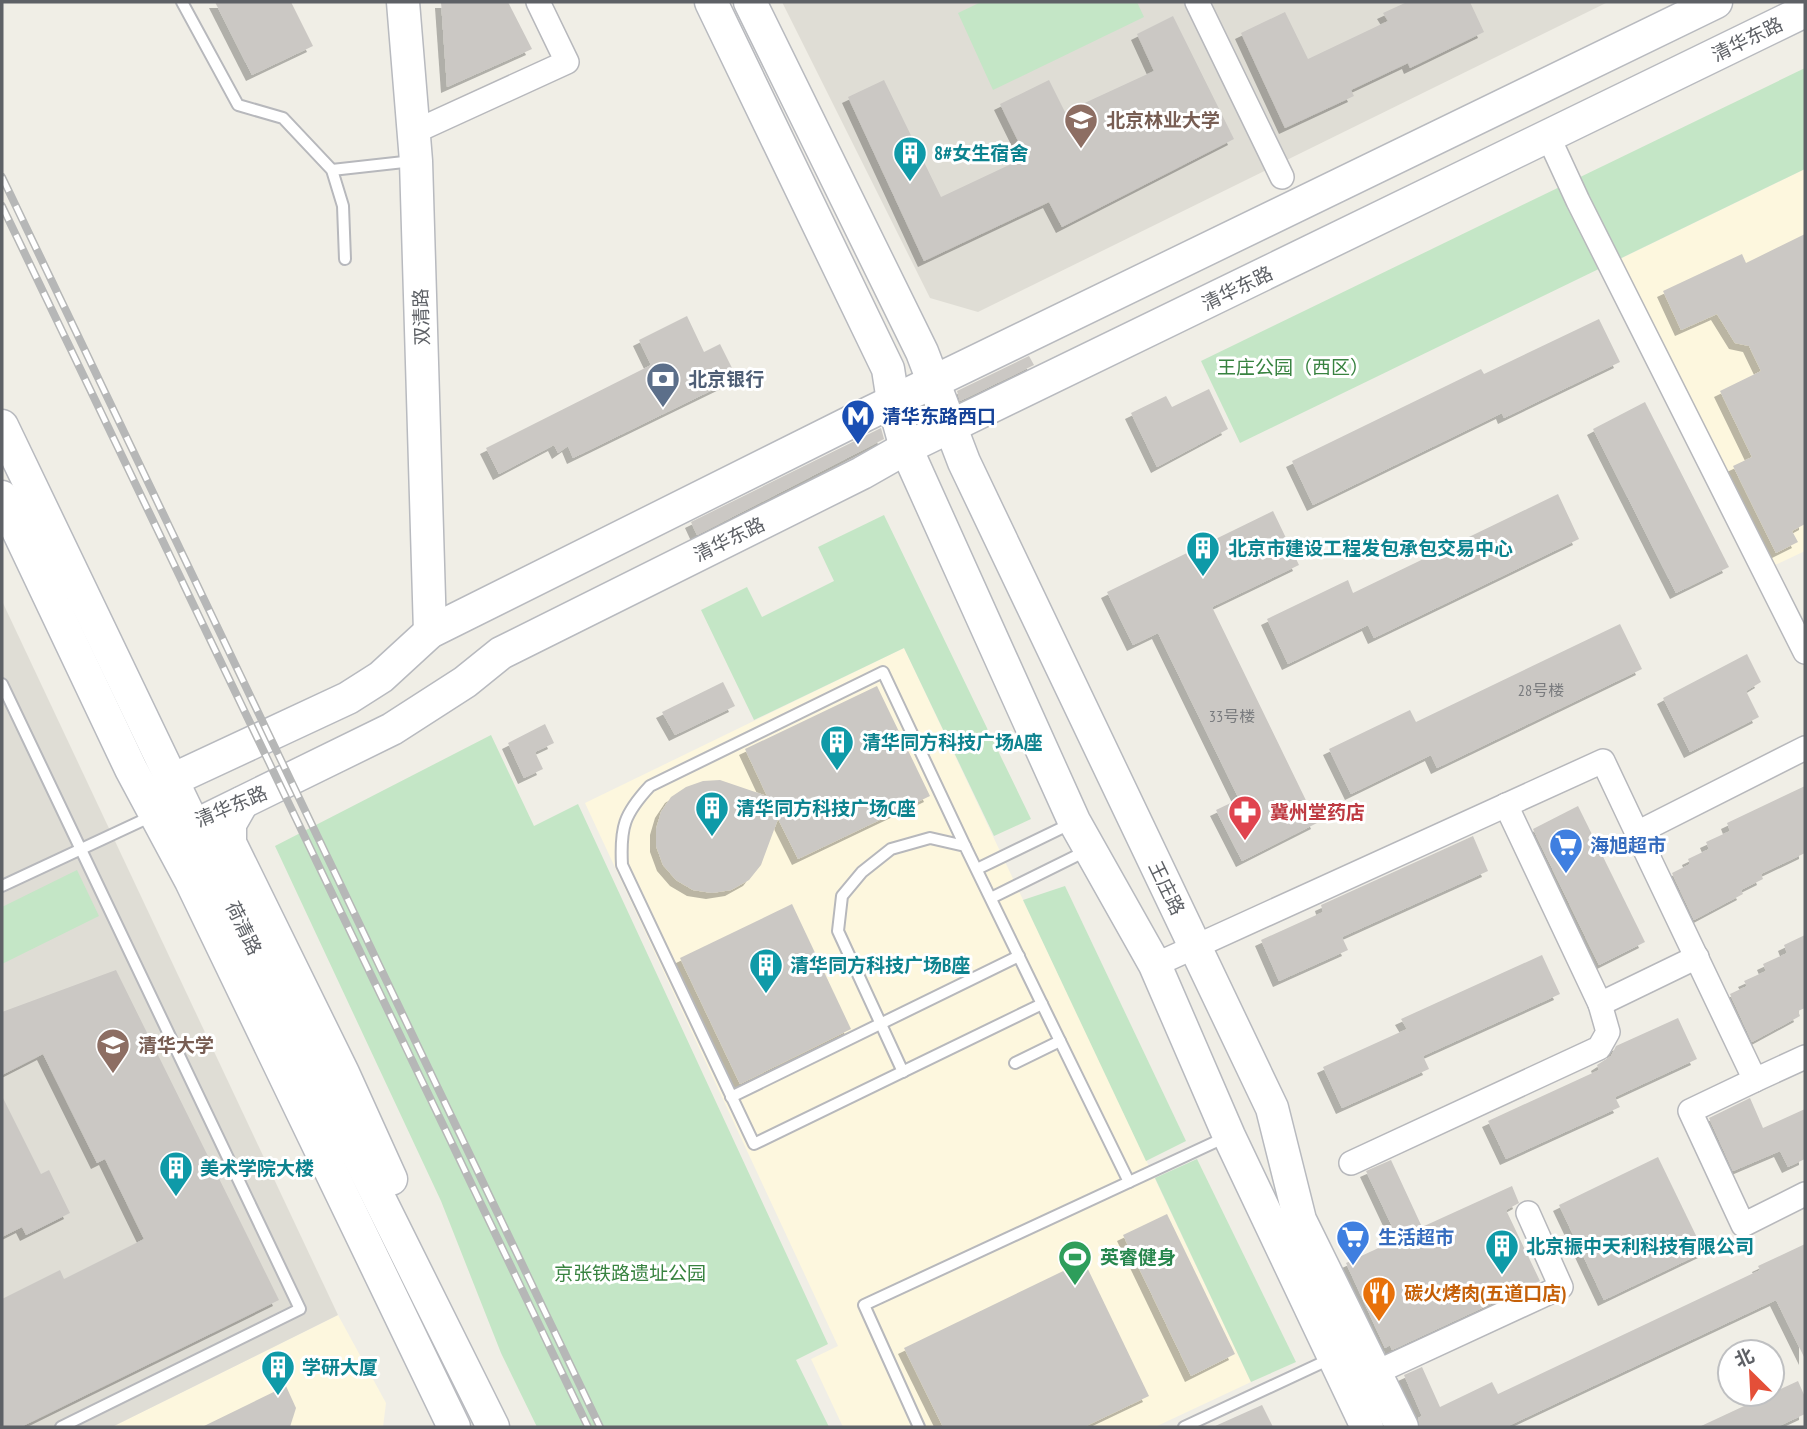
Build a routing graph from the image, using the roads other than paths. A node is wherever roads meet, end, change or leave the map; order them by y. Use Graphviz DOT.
graph roads {
  1 [pos="181,2"];
  2 [pos="403,2"];
  3 [pos="538,2"];
  4 [pos="711,2"];
  5 [pos="750,2"];
  6 [pos="1197,2"];
  7 [pos="1716,2"];
  8 [pos="1805,11"];
  9 [pos="1548,136"];
  10 [pos="415,146"];
  11 [pos="332,170"];
  12 [pos="1282,177"];
  13 [pos="345,259"];
  14 [pos="934,381"];
  15 [pos="893,401"];
  16 [pos="2,426"];
  17 [pos="948,428"];
  18 [pos="905,448"];
  19 [pos="2,497"];
  20 [pos="430,632"];
  21 [pos="1805,652"];
  22 [pos="2,684"];
  23 [pos="1805,748"];
  24 [pos="172,780"];
  25 [pos="242,803"];
  26 [pos="1506,805"];
  27 [pos="157,814"];
  28 [pos="1074,821"];
  29 [pos="194,826"];
  30 [pos="1637,833"];
  31 [pos="965,846"];
  32 [pos="81,848"];
  33 [pos="1088,850"];
  34 [pos="977,869"];
  35 [pos="2,886"];
  36 [pos="991,898"];
  37 [pos="1195,946"];
  38 [pos="1019,956"];
  39 [pos="1697,957"];
  40 [pos="1155,965"];
  41 [pos="1042,1004"];
  42 [pos="1600,1004"];
  43 [pos="880,1024"];
  44 [pos="1060,1041"];
  45 [pos="1805,1057"];
  46 [pos="1015,1063"];
  47 [pos="903,1072"];
  48 [pos="1755,1080"];
  49 [pos="731,1097"];
  50 [pos="1229,1136"];
  51 [pos="1352,1163"];
  52 [pos="1129,1182"];
  53 [pos="1805,1194"];
  54 [pos="1528,1213"];
  55 [pos="1332,1358"];
  56 [pos="463,1369"];
  57 [pos="1375,1373"];
  58 [pos="449,1423"];
  59 [pos="61,1427"];
  60 [pos="493,1427"];
  61 [pos="919,1427"];
  62 [pos="1184,1427"];
  63 [pos="1367,1427"];
  64 [pos="1402,1427"];
  1 -- 11 [label="lane"];
  2 -- 10 [label="main road, 双清路"];
  3 -- 10 [label="street"];
  4 -- 15 [label="main road"];
  5 -- 14 [label="main road, 王庄路"];
  6 -- 12 [label="street"];
  7 -- 14 [label="main road"];
  8 -- 9 [label="main road, 清华东路"];
  9 -- 17 [label="main road, 清华东路"];
  9 -- 21 [label="street"];
  10 -- 11 [label="lane"];
  10 -- 20 [label="main road, 双清路"];
  11 -- 13 [label="lane"];
  14 -- 15 [label="main road"];
  14 -- 17 [label="main road, 王庄路"];
  15 -- 18 [label="main road"];
  15 -- 20 [label="main road"];
  16 -- 24 [label="main road, 荷清路"];
  17 -- 18 [label="main road, 清华东路"];
  17 -- 37 [label="main road, 王庄路"];
  18 -- 25 [label="main road, 清华东路"];
  18 -- 28 [label="main road"];
  19 -- 27 [label="main road, 荷清路"];
  20 -- 24 [label="main road"];
  22 -- 32 [label="lane"];
  23 -- 30 [label="street"];
  24 -- 27 [label="main road"];
  24 -- 29 [label="main road, 荷清路"];
  25 -- 29 [label="main road, 清华东路"];
  25 -- 56 [label="main road"];
  26 -- 30 [label="street"];
  26 -- 37 [label="street"];
  26 -- 42 [label="street"];
  27 -- 29 [label="main road, 清华东路"];
  27 -- 32 [label="lane"];
  27 -- 58 [label="main road, 荷清路"];
  28 -- 33 [label="main road"];
  28 -- 34 [label="lane"];
  29 -- 56 [label="main road, 荷清路"];
  30 -- 39 [label="street"];
  31 -- 34 [label="lane"];
  31 -- 43 [label="lane"];
  31 -- 49 [label="lane"];
  32 -- 35 [label="lane"];
  32 -- 59 [label="lane"];
  33 -- 36 [label="lane"];
  33 -- 40 [label="main road"];
  34 -- 36 [label="lane"];
  36 -- 38 [label="lane"];
  37 -- 40 [label="street"];
  37 -- 57 [label="main road, 王庄路"];
  38 -- 41 [label="lane"];
  38 -- 43 [label="lane"];
  39 -- 42 [label="street"];
  39 -- 48 [label="street"];
  40 -- 50 [label="main road"];
  41 -- 44 [label="lane"];
  41 -- 47 [label="lane"];
  42 -- 51 [label="street"];
  43 -- 47 [label="lane"];
  43 -- 49 [label="lane"];
  44 -- 46 [label="lane"];
  44 -- 52 [label="lane"];
  45 -- 48 [label="street"];
  47 -- 49 [label="lane"];
  48 -- 53 [label="street"];
  50 -- 52 [label="lane"];
  50 -- 55 [label="main road"];
  52 -- 61 [label="lane"];
  54 -- 57 [label="street"];
  55 -- 62 [label="lane"];
  55 -- 63 [label="main road"];
  56 -- 58 [label="main road"];
  56 -- 60 [label="main road, 荷清路"];
  57 -- 64 [label="main road, 王庄路"];
}
